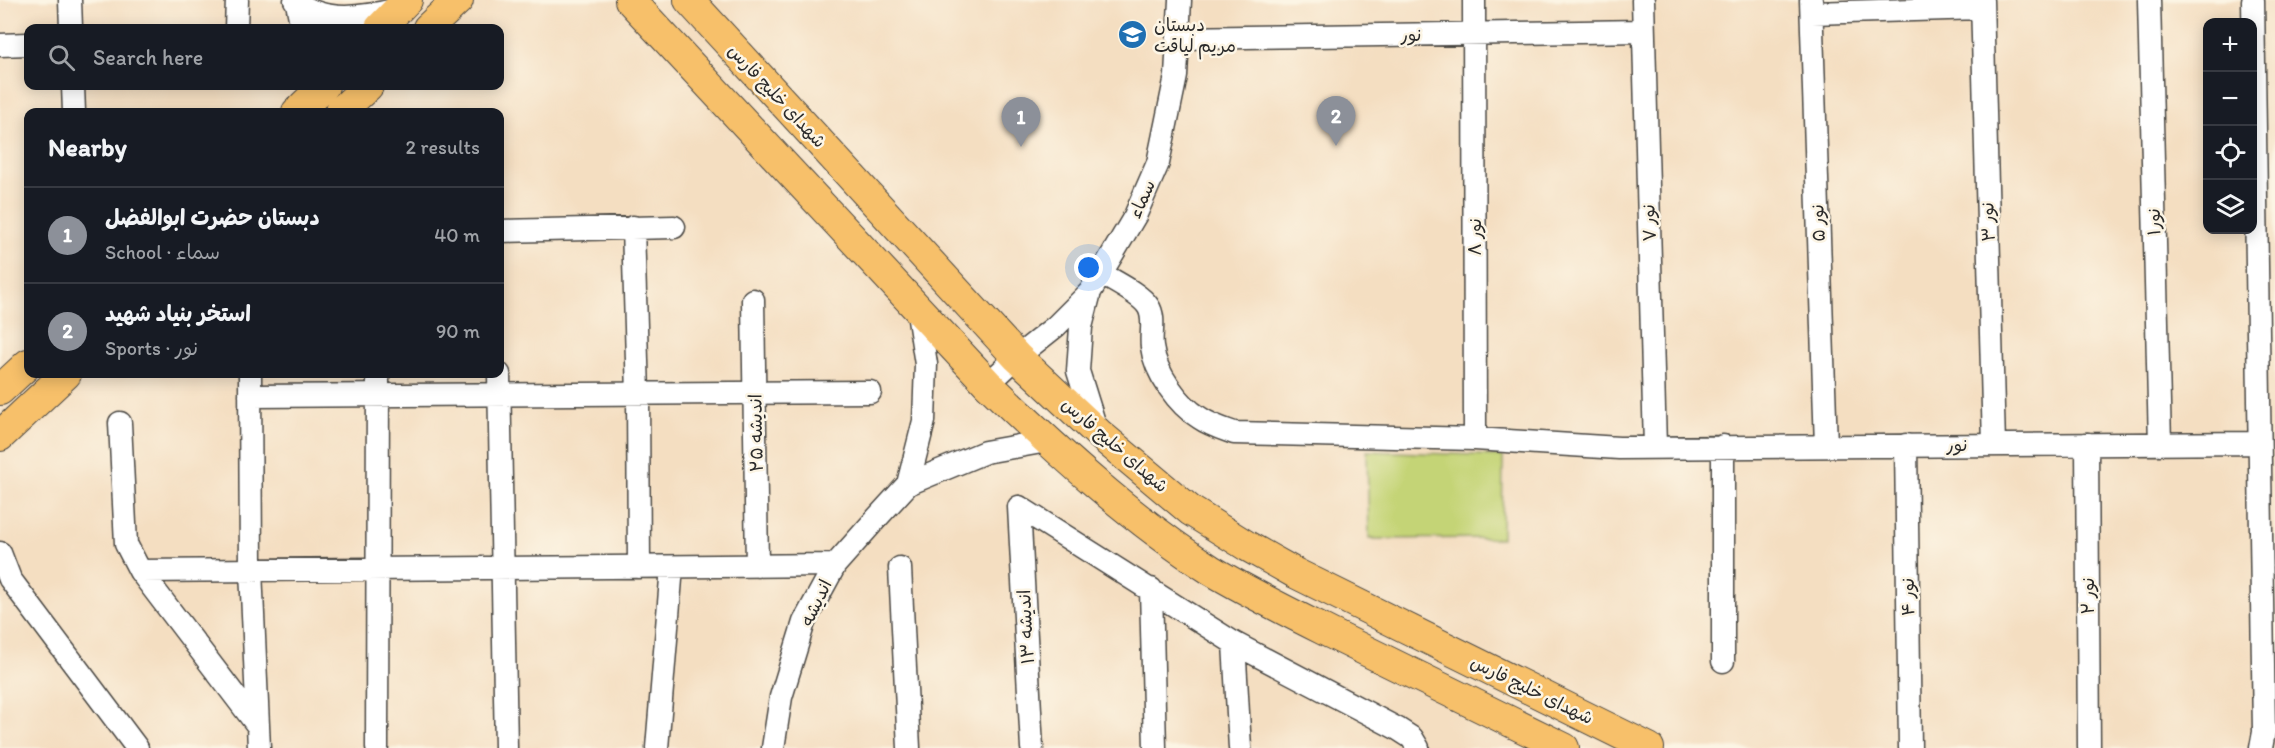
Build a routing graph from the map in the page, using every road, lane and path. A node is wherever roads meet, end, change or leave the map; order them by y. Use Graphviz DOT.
graph roads {
  1 [pos="70,0"];
  2 [pos="237,0"];
  3 [pos="458,0"];
  4 [pos="630,0"];
  5 [pos="1180,0"];
  6 [pos="1474,0"];
  7 [pos="1642,0"];
  8 [pos="2149,0"];
  9 [pos="296,1"];
  10 [pos="694,2"];
  11 [pos="1982,4"];
  12 [pos="1811,6"];
  13 [pos="2260,11"];
  14 [pos="395,13"];
  15 [pos="71,24"];
  16 [pos="236,24"];
  17 [pos="301,24"];
  18 [pos="432,24"];
  19 [pos="1643,31"];
  20 [pos="1475,35"];
  21 [pos="1179,38"];
  22 [pos="24,44"];
  23 [pos="0,45"];
  24 [pos="73,90"];
  25 [pos="364,90"];
  26 [pos="74,108"];
  27 [pos="344,108"];
  28 [pos="2265,201"];
  29 [pos="633,227"];
  30 [pos="674,227"];
  31 [pos="504,231"];
  32 [pos="1096,283"];
  33 [pos="753,300"];
  34 [pos="917,307"];
  35 [pos="1017,357"];
  36 [pos="24,368"];
  37 [pos="62,378"];
  38 [pos="378,378"];
  39 [pos="499,383"];
  40 [pos="988,384"];
  41 [pos="250,385"];
  42 [pos="0,390"];
  43 [pos="870,392"];
  44 [pos="756,393"];
  45 [pos="638,394"];
  46 [pos="379,396"];
  47 [pos="120,423"];
  48 [pos="1098,434"];
  49 [pos="0,436"];
  50 [pos="1475,439"];
  51 [pos="1047,441"];
  52 [pos="2259,443"];
  53 [pos="2087,444"];
  54 [pos="2160,444"];
  55 [pos="1906,445"];
  56 [pos="1994,445"];
  57 [pos="1723,446"];
  58 [pos="1826,446"];
  59 [pos="1655,447"];
  60 [pos="908,484"];
  61 [pos="0,553"];
  62 [pos="835,565"];
  63 [pos="757,566"];
  64 [pos="639,567"];
  65 [pos="672,567"];
  66 [pos="900,568"];
  67 [pos="376,569"];
  68 [pos="504,569"];
  69 [pos="252,570"];
  70 [pos="140,571"];
  71 [pos="5,578"];
  72 [pos="1150,589"];
  73 [pos="1233,643"];
  74 [pos="1723,661"];
  75 [pos="258,737"];
  76 [pos="2267,742"];
  77 [pos="137,748"];
  78 [pos="377,748"];
  79 [pos="506,748"];
  80 [pos="657,748"];
  81 [pos="772,748"];
  82 [pos="909,748"];
  83 [pos="1032,748"];
  84 [pos="1155,748"];
  85 [pos="1240,748"];
  86 [pos="1418,748"];
  87 [pos="1564,748"];
  88 [pos="1649,748"];
  89 [pos="1910,748"];
  90 [pos="2089,748"];
  1 -- 15 [label="street"];
  2 -- 16 [label="street"];
  3 -- 18 [label="main road"];
  4 -- 34 [label="main road"];
  5 -- 21 [label="street, سماء"];
  6 -- 20 [label="street, نور ۸"];
  7 -- 19 [label="street, نور ۷"];
  8 -- 54 [label="street, نور۱"];
  9 -- 14 [label="street"];
  9 -- 17 [label="street"];
  10 -- 35 [label="main road, شهدای خلیج فارس"];
  11 -- 12 [label="street"];
  11 -- 56 [label="street, نور ۳"];
  12 -- 58 [label="street, نور ۵"];
  13 -- 28 [label="street"];
  19 -- 20 [label="street, نور"];
  19 -- 59 [label="street, نور ۷"];
  20 -- 21 [label="street, نور"];
  20 -- 50 [label="street, نور ۸"];
  21 -- 32 [label="street, سماء"];
  22 -- 23 [label="street"];
  24 -- 26 [label="street"];
  25 -- 27 [label="main road"];
  28 -- 52 [label="street"];
  29 -- 30 [label="street"];
  29 -- 31 [label="street"];
  29 -- 45 [label="street"];
  32 -- 35 [label="street, سماء"];
  32 -- 48 [label="street"];
  32 -- 50 [label="street, نور"];
  33 -- 44 [label="street, اندیشه ۲۵"];
  34 -- 40 [label="main road"];
  34 -- 60 [label="street, اندیشه"];
  35 -- 40 [label="street, سماء"];
  35 -- 48 [label="main road, شهدای خلیج فارس"];
  36 -- 42 [label="main road"];
  37 -- 49 [label="main road"];
  38 -- 46 [label="street"];
  39 -- 45 [label="street"];
  39 -- 46 [label="street"];
  39 -- 68 [label="street"];
  40 -- 51 [label="main road"];
  41 -- 46 [label="street"];
  41 -- 69 [label="street"];
  43 -- 44 [label="street"];
  44 -- 45 [label="street"];
  44 -- 63 [label="street, اندیشه ۲۵"];
  45 -- 64 [label="street"];
  46 -- 67 [label="street"];
  47 -- 70 [label="street"];
  48 -- 88 [label="main road, شهدای خلیج فارس"];
  50 -- 59 [label="street, نور"];
  51 -- 60 [label="street, اندیشه"];
  51 -- 87 [label="main road"];
  52 -- 54 [label="street, نور"];
  52 -- 76 [label="street"];
  53 -- 54 [label="street, نور"];
  53 -- 56 [label="street, نور"];
  53 -- 90 [label="street, نور ۲"];
  55 -- 56 [label="street, نور"];
  55 -- 58 [label="street, نور"];
  55 -- 89 [label="street, نور ۴"];
  57 -- 58 [label="street, نور"];
  57 -- 59 [label="street, نور"];
  57 -- 74 [label="street"];
  60 -- 62 [label="street, اندیشه"];
  61 -- 71 [label="street"];
  62 -- 63 [label="street"];
  62 -- 81 [label="street, اندیشه"];
  63 -- 65 [label="street"];
  64 -- 65 [label="street"];
  64 -- 68 [label="street"];
  65 -- 80 [label="street"];
  66 -- 82 [label="street"];
  67 -- 68 [label="street"];
  67 -- 69 [label="street"];
  67 -- 78 [label="street"];
  68 -- 79 [label="street"];
  69 -- 70 [label="street"];
  69 -- 75 [label="street"];
  70 -- 75 [label="street"];
  71 -- 77 [label="street"];
  72 -- 73 [label="street"];
  72 -- 83 [label="street, اندیشه ۱۳"];
  72 -- 84 [label="street"];
  73 -- 85 [label="street"];
  73 -- 86 [label="street"];
}
